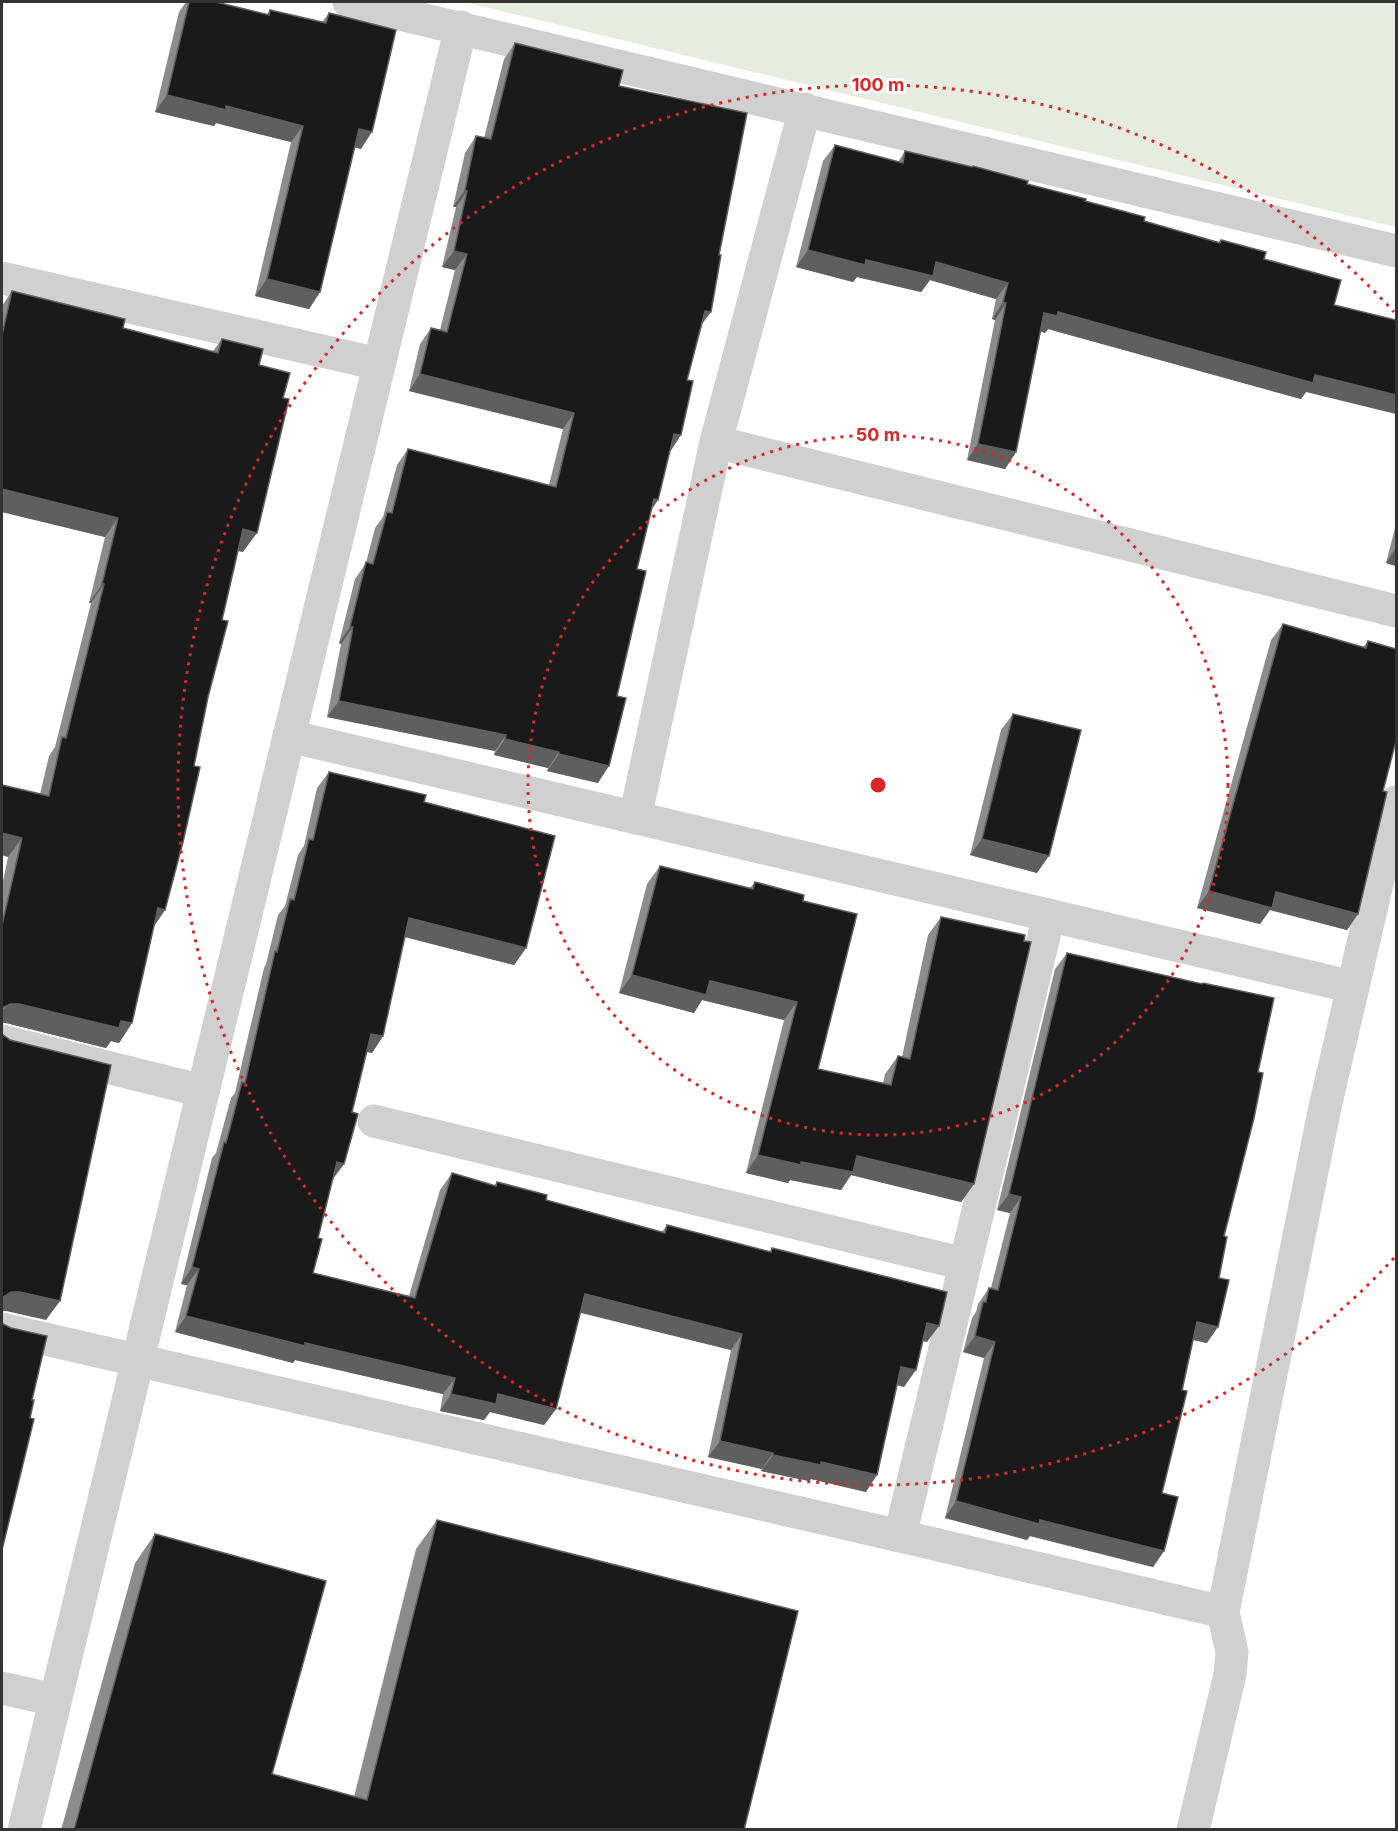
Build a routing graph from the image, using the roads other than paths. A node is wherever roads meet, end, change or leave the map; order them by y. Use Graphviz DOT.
graph roads {
  1 [pos="349,2"];
  2 [pos="461,27"];
  3 [pos="805,109"];
  4 [pos="1396,251"];
  5 [pos="2,278"];
  6 [pos="379,364"];
  7 [pos="716,442"];
  8 [pos="1396,611"];
  9 [pos="289,736"];
  10 [pos="1396,802"];
  11 [pos="635,818"];
  12 [pos="1049,915"];
  13 [pos="1353,987"];
  14 [pos="2,1041"];
  15 [pos="203,1091"];
  16 [pos="374,1121"];
  17 [pos="965,1264"];
  18 [pos="2,1329"];
  19 [pos="138,1360"];
  20 [pos="900,1536"];
  21 [pos="1223,1612"];
  22 [pos="2,1688"];
  23 [pos="55,1700"];
  24 [pos="24,1830"];
  25 [pos="1193,1830"];
  1 -- 2 [label="street"];
  2 -- 3 [label="street"];
  2 -- 6 [label="street"];
  3 -- 4 [label="street"];
  3 -- 7 [label="street"];
  5 -- 6 [label="street"];
  6 -- 9 [label="street"];
  7 -- 8 [label="street"];
  7 -- 11 [label="street"];
  9 -- 11 [label="street"];
  9 -- 15 [label="street"];
  10 -- 13 [label="street"];
  11 -- 12 [label="street"];
  12 -- 13 [label="street"];
  12 -- 17 [label="street"];
  13 -- 21 [label="street"];
  14 -- 15 [label="street"];
  15 -- 19 [label="street"];
  16 -- 17 [label="street"];
  17 -- 20 [label="street"];
  18 -- 19 [label="street"];
  19 -- 20 [label="street"];
  19 -- 23 [label="street"];
  20 -- 21 [label="street"];
  21 -- 25 [label="street"];
  22 -- 23 [label="street"];
  23 -- 24 [label="street"];
}
